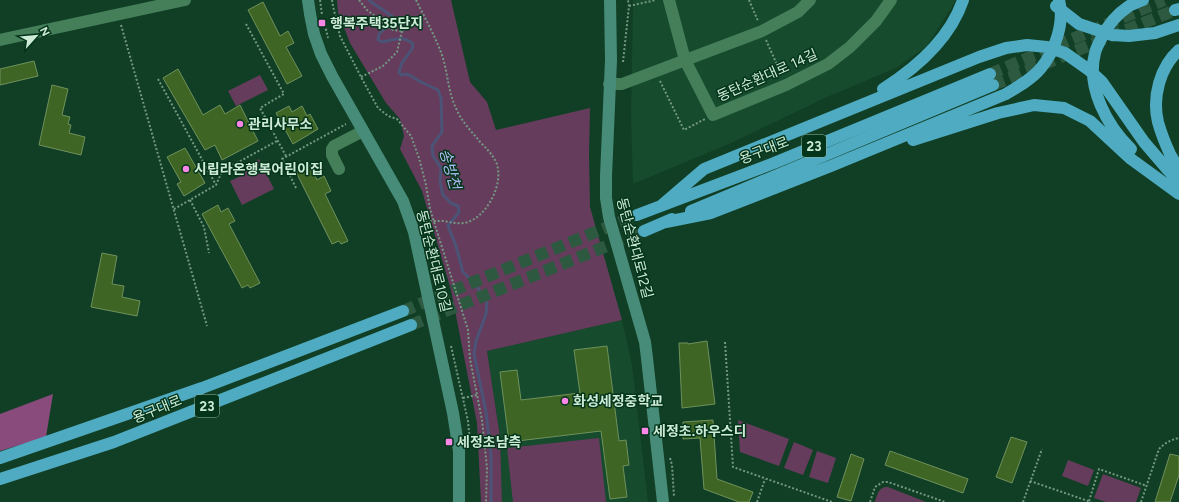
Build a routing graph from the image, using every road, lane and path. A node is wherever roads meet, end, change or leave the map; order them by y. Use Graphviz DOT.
graph roads {
  1 [pos="185,0"];
  2 [pos="308,0"];
  3 [pos="332,0"];
  4 [pos="359,0"];
  5 [pos="416,0"];
  6 [pos="610,0"];
  7 [pos="628,0"];
  8 [pos="656,0"];
  9 [pos="669,0"];
  10 [pos="749,0"];
  11 [pos="810,0"];
  12 [pos="891,0"];
  13 [pos="963,0"];
  14 [pos="1052,0"];
  15 [pos="1059,0"];
  16 [pos="1143,0"];
  17 [pos="629,6"];
  18 [pos="425,19"];
  19 [pos="121,24"];
  20 [pos="246,24"];
  21 [pos="1179,25"];
  22 [pos="402,31"];
  23 [pos="762,31"];
  24 [pos="0,40"];
  25 [pos="1179,50"];
  26 [pos="685,60"];
  27 [pos="623,61"];
  28 [pos="655,71"];
  29 [pos="361,77"];
  30 [pos="158,79"];
  31 [pos="609,84"];
  32 [pos="786,85"];
  33 [pos="854,107"];
  34 [pos="713,115"];
  35 [pos="346,124"];
  36 [pos="363,131"];
  37 [pos="278,140"];
  38 [pos="286,156"];
  39 [pos="831,166"];
  40 [pos="339,169"];
  41 [pos="1179,170"];
  42 [pos="1179,182"];
  43 [pos="216,185"];
  44 [pos="296,188"];
  45 [pos="1179,190"];
  46 [pos="1179,194"];
  47 [pos="190,200"];
  48 [pos="662,205"];
  49 [pos="174,209"];
  50 [pos="637,215"];
  51 [pos="422,221"];
  52 [pos="435,222"];
  53 [pos="666,222"];
  54 [pos="644,231"];
  55 [pos="209,254"];
  56 [pos="402,311"];
  57 [pos="411,325"];
  58 [pos="207,326"];
  59 [pos="725,342"];
  60 [pos="477,395"];
  61 [pos="463,398"];
  62 [pos="1179,438"];
  63 [pos="1042,449"];
  64 [pos="0,458"];
  65 [pos="765,478"];
  66 [pos="0,479"];
  67 [pos="1030,481"];
  68 [pos="1147,486"];
  69 [pos="459,502"];
  70 [pos="486,502"];
  71 [pos="663,502"];
  72 [pos="757,502"];
  73 [pos="832,502"];
  74 [pos="870,502"];
  75 [pos="945,502"];
  76 [pos="1023,502"];
  77 [pos="1090,502"];
  78 [pos="1141,502"];
  1 -- 24 [label="street"];
  2 -- 36 [label="street, 동탄순환대로10길"];
  3 -- 29 [label="path"];
  4 -- 22 [label="path"];
  5 -- 18 [label="path"];
  6 -- 31 [label="street, 동탄순환대로12길"];
  7 -- 17 [label="path"];
  8 -- 17 [label="path"];
  9 -- 26 [label="street, 동탄순환대로 14길"];
  10 -- 23 [label="path"];
  11 -- 23 [label="street"];
  12 -- 32 [label="street, 동탄순환대로 14길"];
  13 -- 33 [label="highway"];
  14 -- 21 [label="highway"];
  15 -- 39 [label="highway"];
  16 -- 45 [label="highway"];
  17 -- 27 [label="path"];
  18 -- 22 [label="path"];
  18 -- 52 [label="path"];
  19 -- 49 [label="path"];
  20 -- 37 [label="path"];
  22 -- 29 [label="path"];
  23 -- 26 [label="street"];
  23 -- 32 [label="path"];
  25 -- 41 [label="highway"];
  26 -- 28 [label="street"];
  26 -- 34 [label="street, 동탄순환대로 14길"];
  28 -- 31 [label="street"];
  28 -- 34 [label="path"];
  29 -- 52 [label="path"];
  30 -- 43 [label="path"];
  31 -- 71 [label="street, 동탄순환대로12길"];
  32 -- 34 [label="street, 동탄순환대로 14길"];
  33 -- 42 [label="highway"];
  33 -- 48 [label="highway"];
  35 -- 38 [label="path"];
  36 -- 40 [label="street"];
  36 -- 69 [label="street, 동탄순환대로10길"];
  37 -- 38 [label="path"];
  37 -- 43 [label="path"];
  38 -- 44 [label="path"];
  39 -- 46 [label="highway"];
  39 -- 53 [label="highway"];
  43 -- 47 [label="path"];
  47 -- 49 [label="path"];
  47 -- 55 [label="path"];
  48 -- 50 [label="highway, 용구대로 / 23"];
  48 -- 53 [label="highway, 용구대로 / 23"];
  49 -- 58 [label="path"];
  51 -- 52 [label="path"];
  52 -- 60 [label="path"];
  53 -- 54 [label="highway, 용구대로 / 23"];
  56 -- 64 [label="highway, 용구대로 / 23"];
  57 -- 66 [label="highway, 용구대로 / 23"];
  59 -- 65 [label="path"];
  60 -- 61 [label="path"];
  60 -- 70 [label="path"];
  62 -- 68 [label="path"];
  63 -- 67 [label="path"];
  65 -- 72 [label="path"];
  65 -- 73 [label="path"];
  67 -- 76 [label="path"];
  67 -- 77 [label="path"];
  68 -- 77 [label="path"];
  68 -- 78 [label="path"];
  74 -- 75 [label="path"];
}
